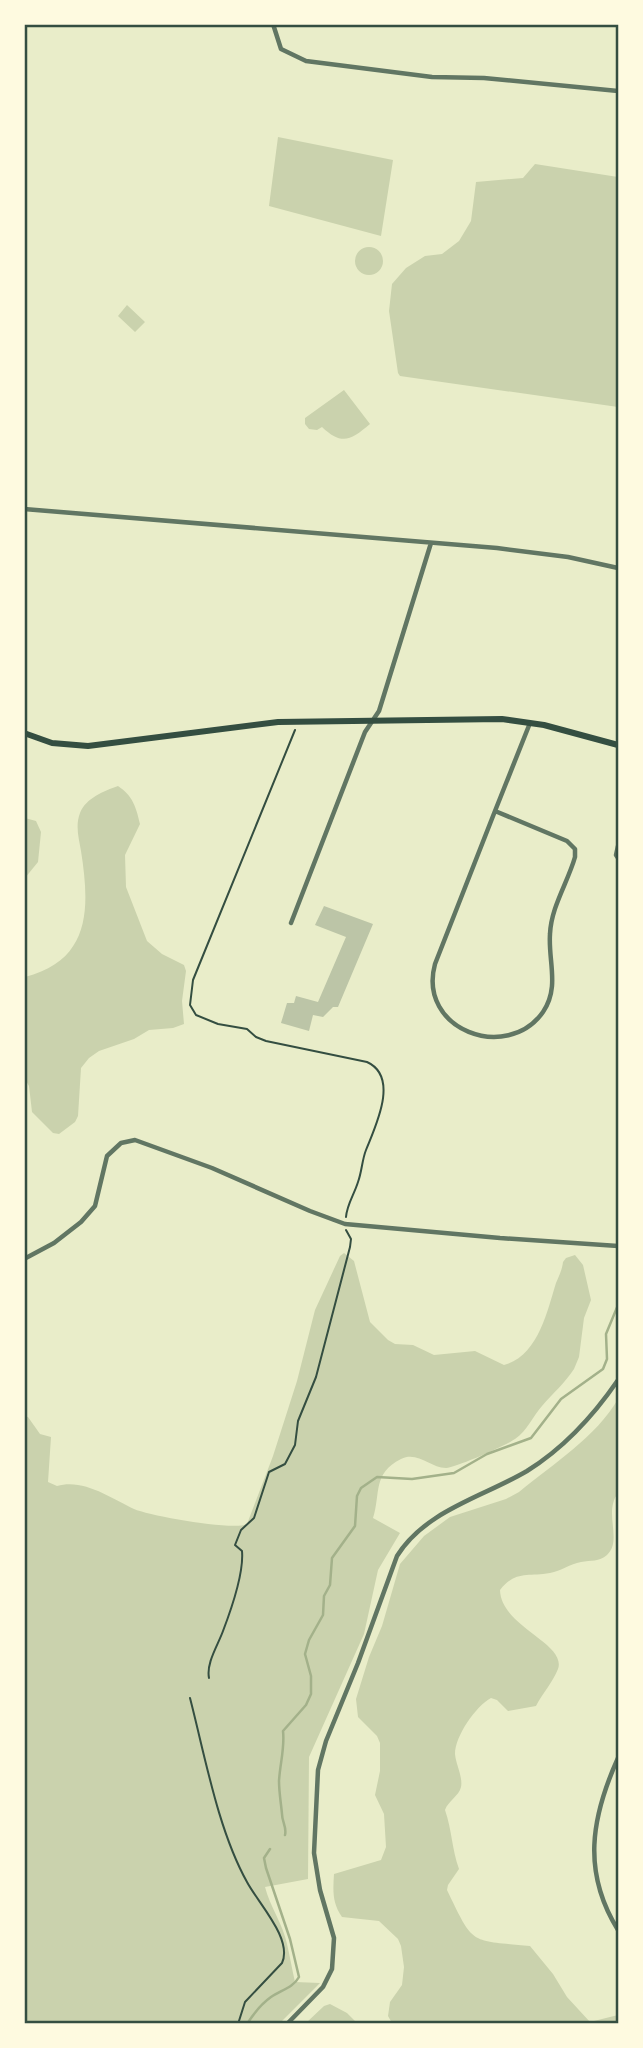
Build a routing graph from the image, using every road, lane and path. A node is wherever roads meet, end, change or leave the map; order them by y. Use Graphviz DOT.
graph roads {
  1 [pos="273,24"];
  2 [pos="618,91"];
  3 [pos="24,509"];
  4 [pos="431,543"];
  5 [pos="618,568"];
  6 [pos="373,720"];
  7 [pos="299,722"];
  8 [pos="531,722"];
  9 [pos="24,733"];
  10 [pos="618,745"];
  11 [pos="495,811"];
  12 [pos="618,846"];
  13 [pos="618,859"];
  14 [pos="291,923"];
  15 [pos="345,1224"];
  16 [pos="618,1245"];
  17 [pos="24,1259"];
  18 [pos="618,1380"];
  19 [pos="209,1678"];
  20 [pos="190,1698"];
  21 [pos="618,1758"];
  22 [pos="618,1930"];
  23 [pos="238,2024"];
  24 [pos="287,2024"];
  1 -- 2 [label="street"];
  3 -- 4 [label="street"];
  4 -- 5 [label="street"];
  4 -- 6 [label="street"];
  6 -- 7 [label="main road"];
  6 -- 8 [label="main road"];
  6 -- 14 [label="street"];
  7 -- 9 [label="main road"];
  7 -- 15 [label="path"];
  8 -- 10 [label="main road"];
  8 -- 11 [label="street"];
  11 -- 11 [label="street"];
  12 -- 13 [label="street"];
  15 -- 16 [label="street"];
  15 -- 17 [label="street"];
  15 -- 19 [label="path"];
  18 -- 24 [label="street"];
  20 -- 23 [label="path"];
  21 -- 22 [label="street"];
}
